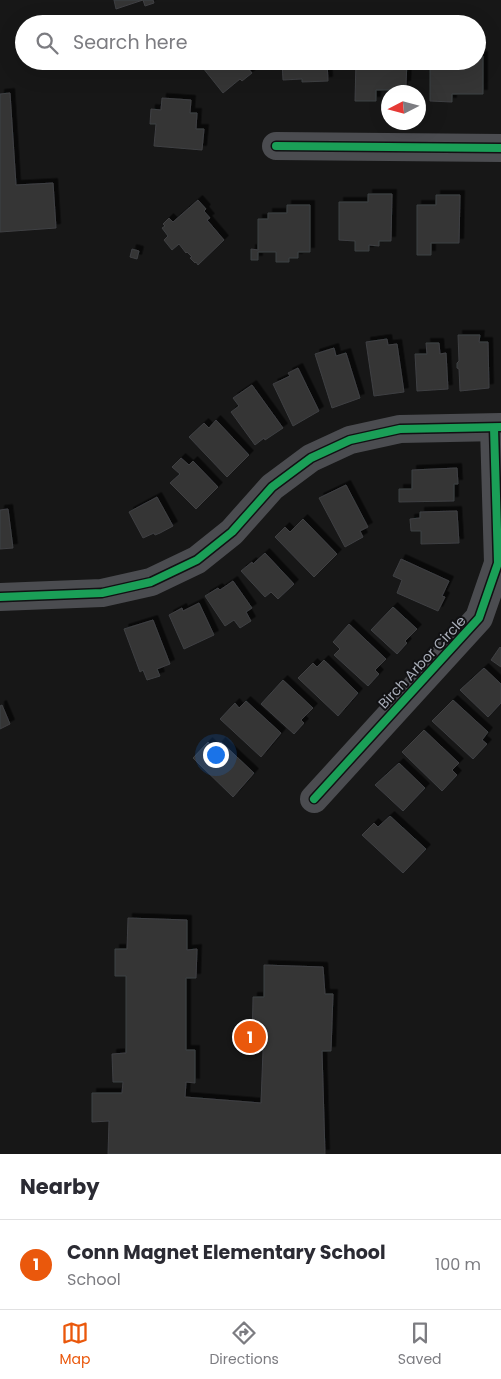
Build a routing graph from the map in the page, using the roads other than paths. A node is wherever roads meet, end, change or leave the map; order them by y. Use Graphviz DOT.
graph roads {
  1 [pos="276,146"];
  2 [pos="501,148"];
  3 [pos="498,428"];
  4 [pos="0,597"];
  5 [pos="314,799"];
  1 -- 2 [label="street"];
  3 -- 4 [label="street"];
  3 -- 5 [label="street, Birch Arbor Circle"];
}
